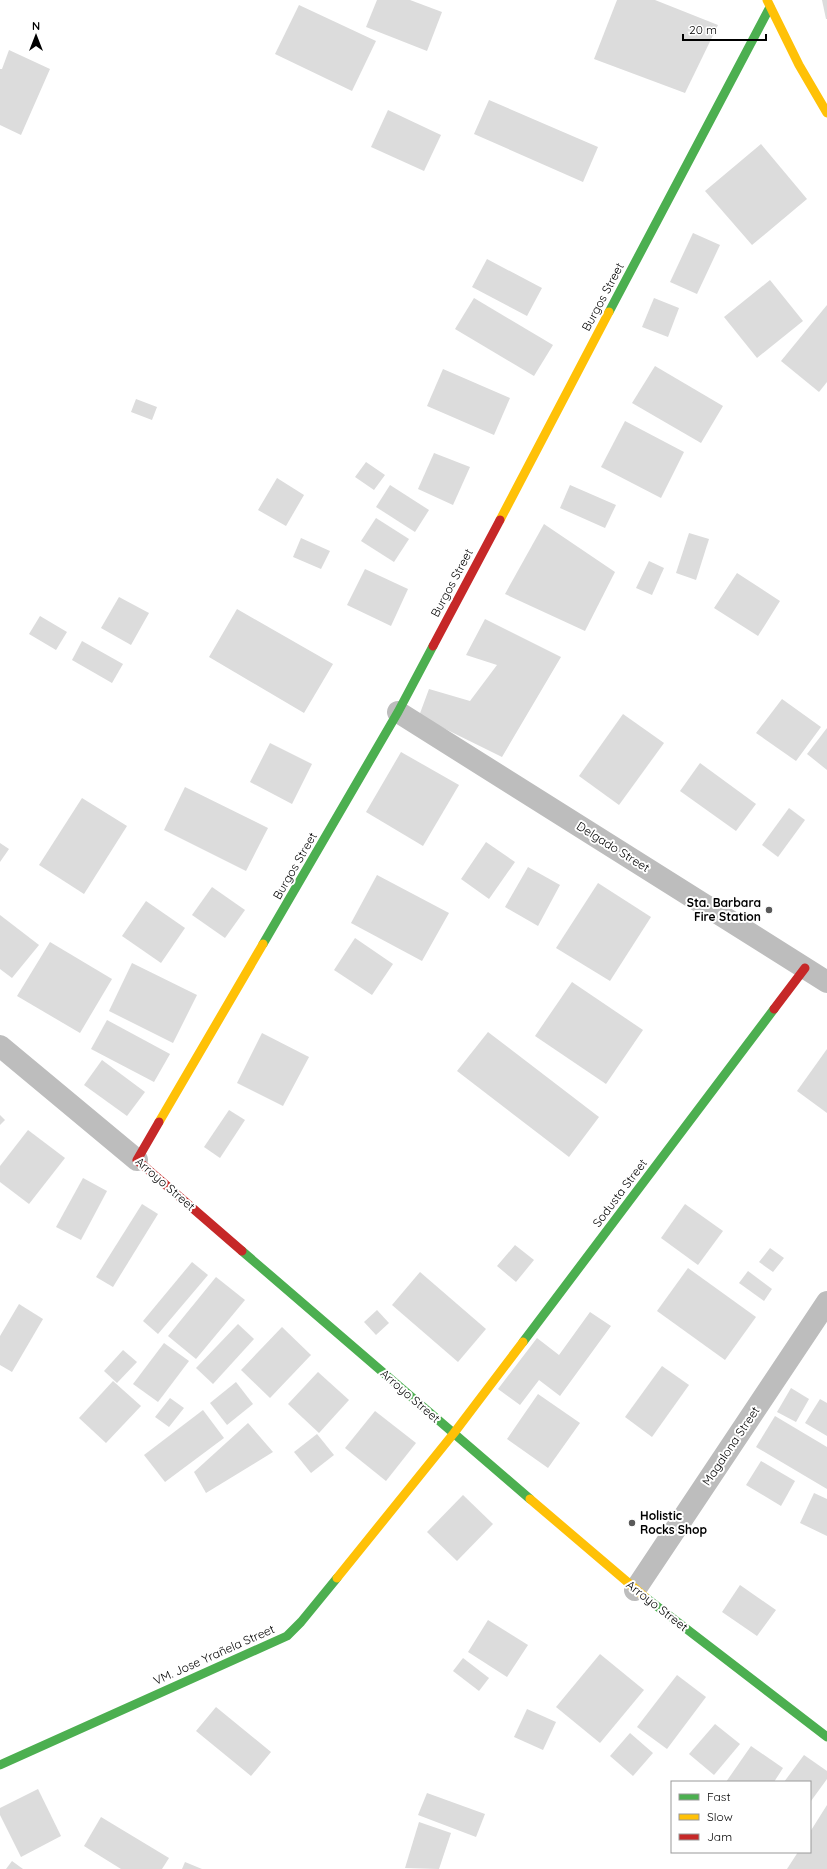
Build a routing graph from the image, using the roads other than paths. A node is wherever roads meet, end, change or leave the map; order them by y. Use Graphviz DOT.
graph roads {
  1 [pos="769,3"];
  2 [pos="827,113"];
  3 [pos="398,712"];
  4 [pos="805,968"];
  5 [pos="827,982"];
  6 [pos="0,1046"];
  7 [pos="137,1160"];
  8 [pos="827,1302"];
  9 [pos="454,1433"];
  10 [pos="635,1590"];
  11 [pos="827,1737"];
  12 [pos="0,1765"];
  1 -- 2 [label="street"];
  1 -- 3 [label="street, Burgos Street"];
  3 -- 4 [label="street, Delgado Street"];
  3 -- 7 [label="street, Burgos Street"];
  4 -- 5 [label="street, Delgado Street"];
  4 -- 9 [label="street, Sodusta Street"];
  6 -- 7 [label="street, Arroyo Street"];
  7 -- 9 [label="street, Arroyo Street"];
  8 -- 10 [label="street, Magalona Street"];
  9 -- 10 [label="street, Arroyo Street"];
  9 -- 12 [label="street, VM. Jose Yrañela Street"];
  10 -- 11 [label="street, Arroyo Street"];
}
